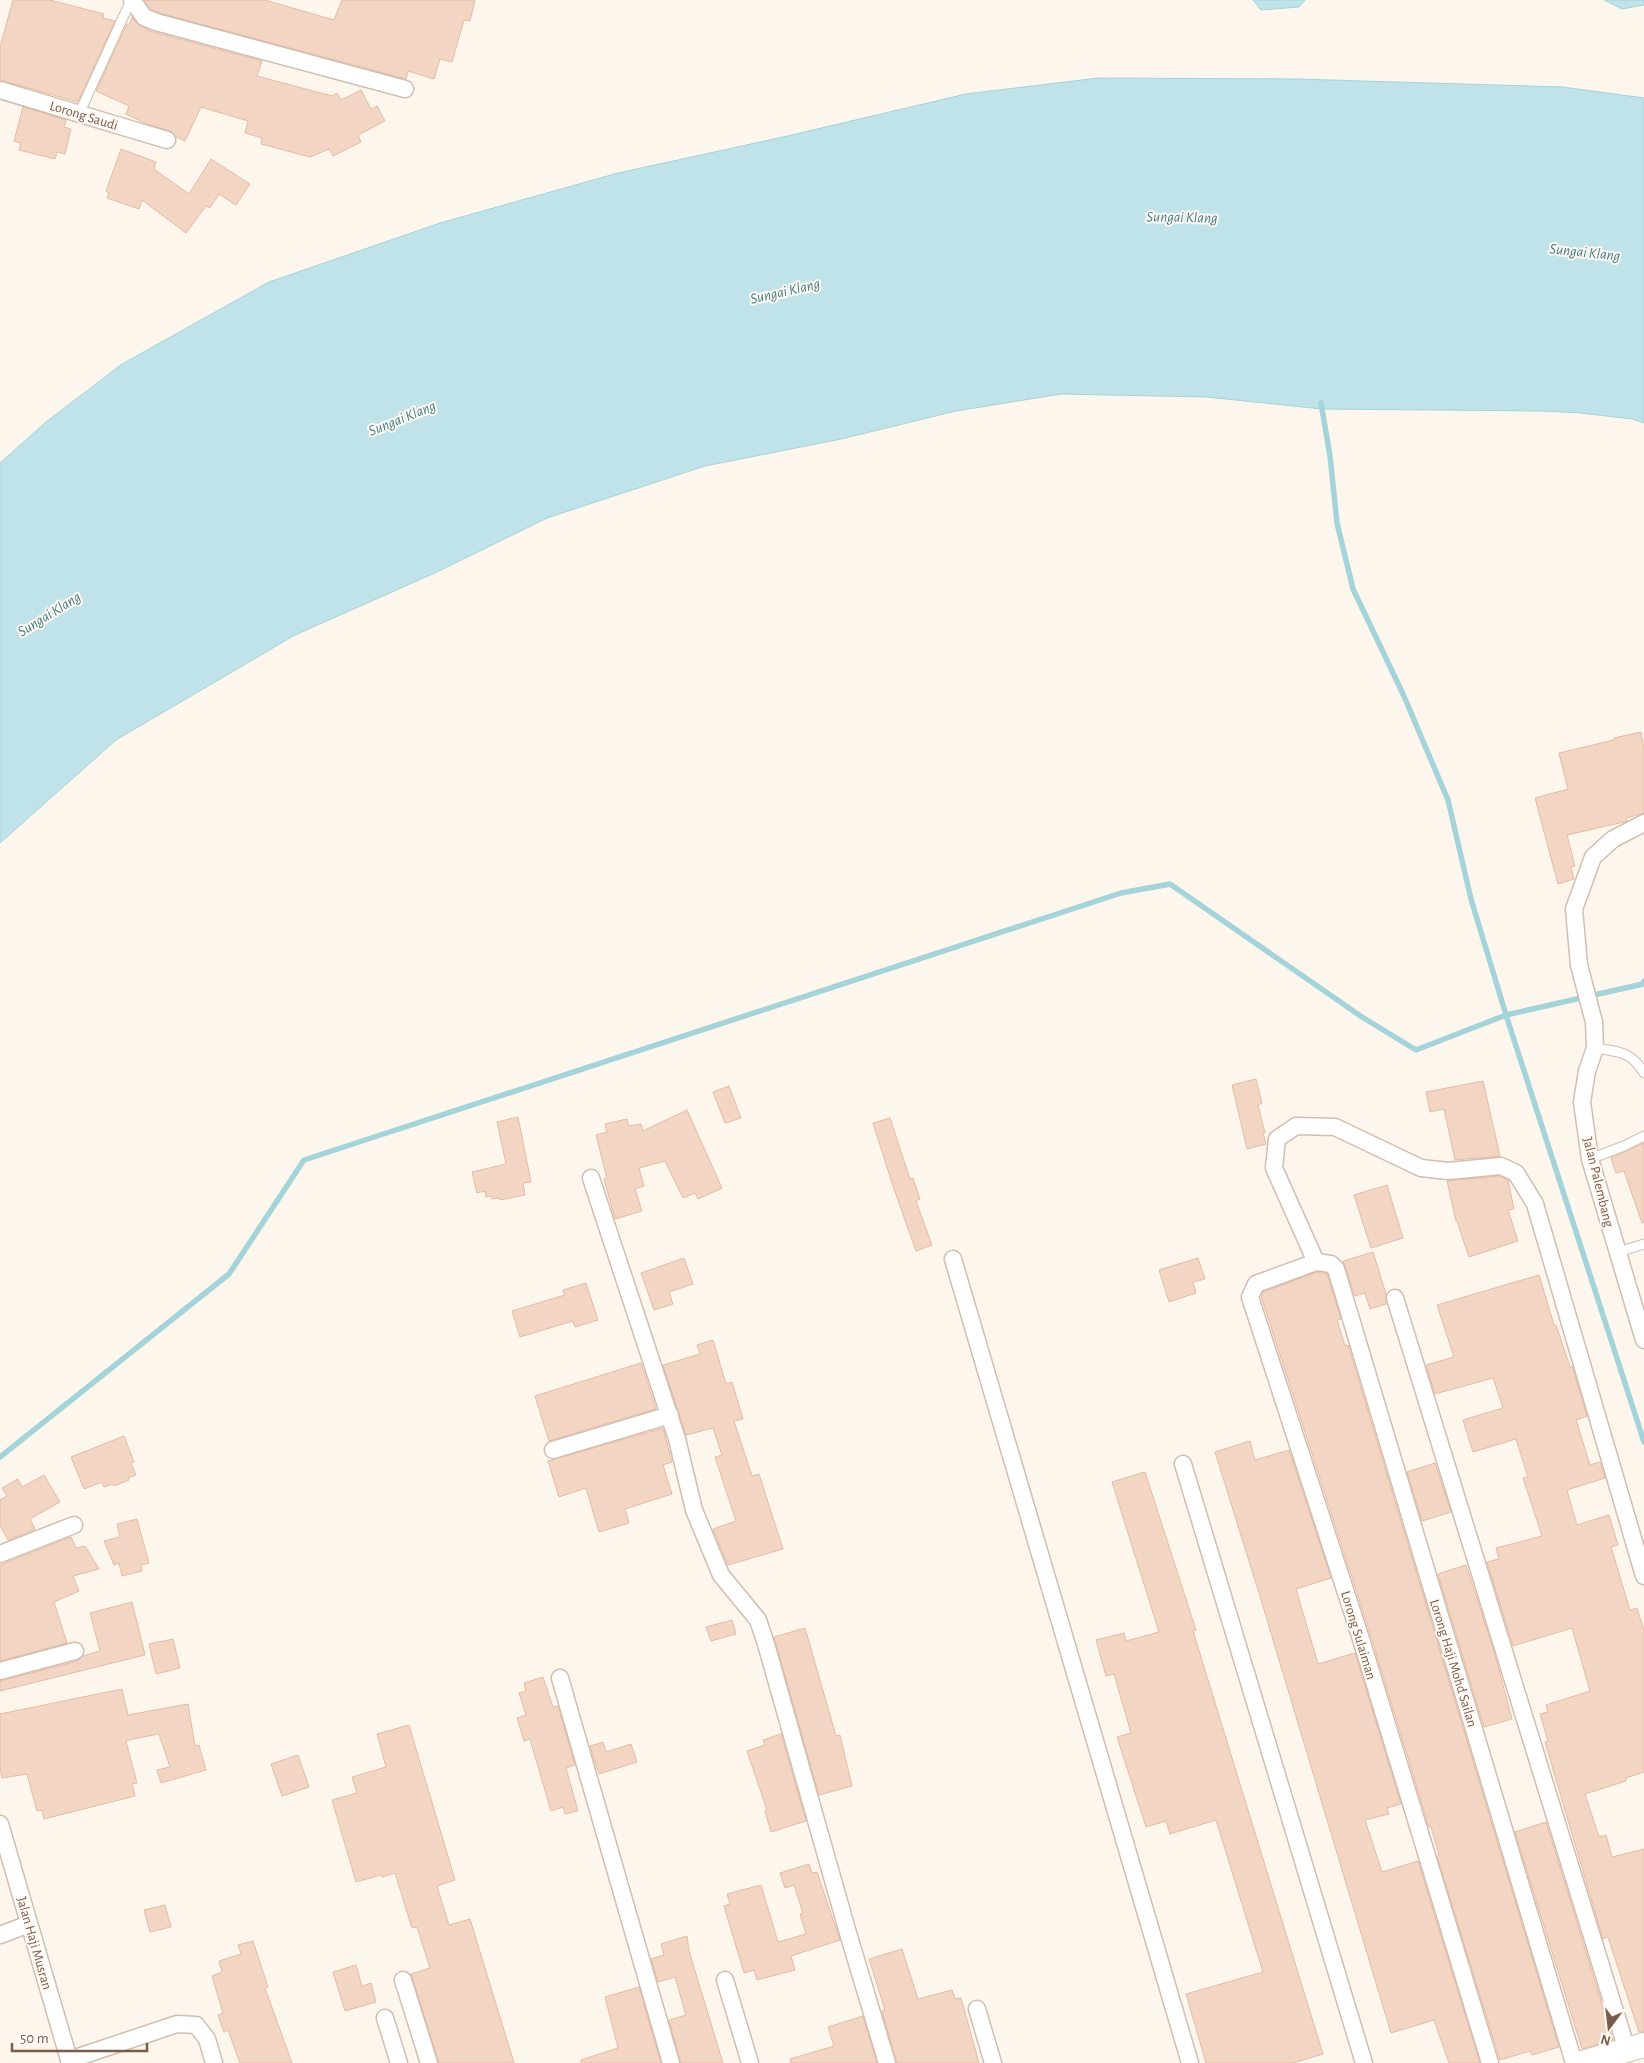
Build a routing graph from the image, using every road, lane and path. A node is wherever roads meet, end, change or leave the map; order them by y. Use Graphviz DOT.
graph roads {
  1 [pos="131,0"];
  2 [pos="0,90"];
  3 [pos="405,90"];
  4 [pos="79,114"];
  5 [pos="167,140"];
  6 [pos="1644,823"];
  7 [pos="1595,1048"];
  8 [pos="1644,1074"];
  9 [pos="1644,1136"];
  10 [pos="1590,1159"];
  11 [pos="591,1178"];
  12 [pos="1644,1244"];
  13 [pos="1618,1252"];
  14 [pos="953,1259"];
  15 [pos="1324,1263"];
  16 [pos="1395,1298"];
  17 [pos="1644,1340"];
  18 [pos="670,1416"];
  19 [pos="553,1450"];
  20 [pos="1183,1464"];
  21 [pos="74,1525"];
  22 [pos="0,1554"];
  23 [pos="1644,1576"];
  24 [pos="75,1651"];
  25 [pos="0,1671"];
  26 [pos="560,1678"];
  27 [pos="0,1824"];
  28 [pos="29,1924"];
  29 [pos="0,1935"];
  30 [pos="403,1980"];
  31 [pos="725,1980"];
  32 [pos="977,2009"];
  33 [pos="385,2018"];
  34 [pos="1636,2047"];
  35 [pos="70,2061"];
  36 [pos="214,2063"];
  37 [pos="400,2063"];
  38 [pos="429,2063"];
  39 [pos="670,2063"];
  40 [pos="750,2063"];
  41 [pos="887,2063"];
  42 [pos="993,2063"];
  43 [pos="1190,2063"];
  44 [pos="1364,2063"];
  45 [pos="1490,2063"];
  46 [pos="1574,2063"];
  47 [pos="1582,2063"];
  1 -- 3 [label="street"];
  1 -- 4 [label="lane"];
  2 -- 4 [label="street, Lorong Saudi"];
  4 -- 5 [label="street, Lorong Saudi"];
  6 -- 7 [label="street, Jalan Palembang"];
  7 -- 8 [label="lane"];
  7 -- 10 [label="street, Jalan Palembang"];
  9 -- 10 [label="lane"];
  10 -- 13 [label="street, Jalan Palembang"];
  11 -- 18 [label="street"];
  12 -- 13 [label="lane"];
  13 -- 17 [label="street, Jalan Palembang"];
  14 -- 43 [label="street"];
  15 -- 23 [label="street, Lorong Haji Mohd Sailan"];
  15 -- 45 [label="street, Lorong Sulaiman"];
  15 -- 46 [label="street, Lorong Haji Mohd Sailan"];
  16 -- 34 [label="street"];
  18 -- 19 [label="street"];
  18 -- 41 [label="street"];
  20 -- 44 [label="street"];
  21 -- 22 [label="street"];
  24 -- 25 [label="street"];
  26 -- 39 [label="street"];
  27 -- 28 [label="street, Jalan Haji Musran"];
  28 -- 29 [label="street"];
  28 -- 35 [label="street, Jalan Haji Musran"];
  30 -- 38 [label="street"];
  31 -- 40 [label="street"];
  32 -- 42 [label="street"];
  33 -- 37 [label="street"];
  34 -- 47 [label="street"];
  35 -- 36 [label="street"];
}
